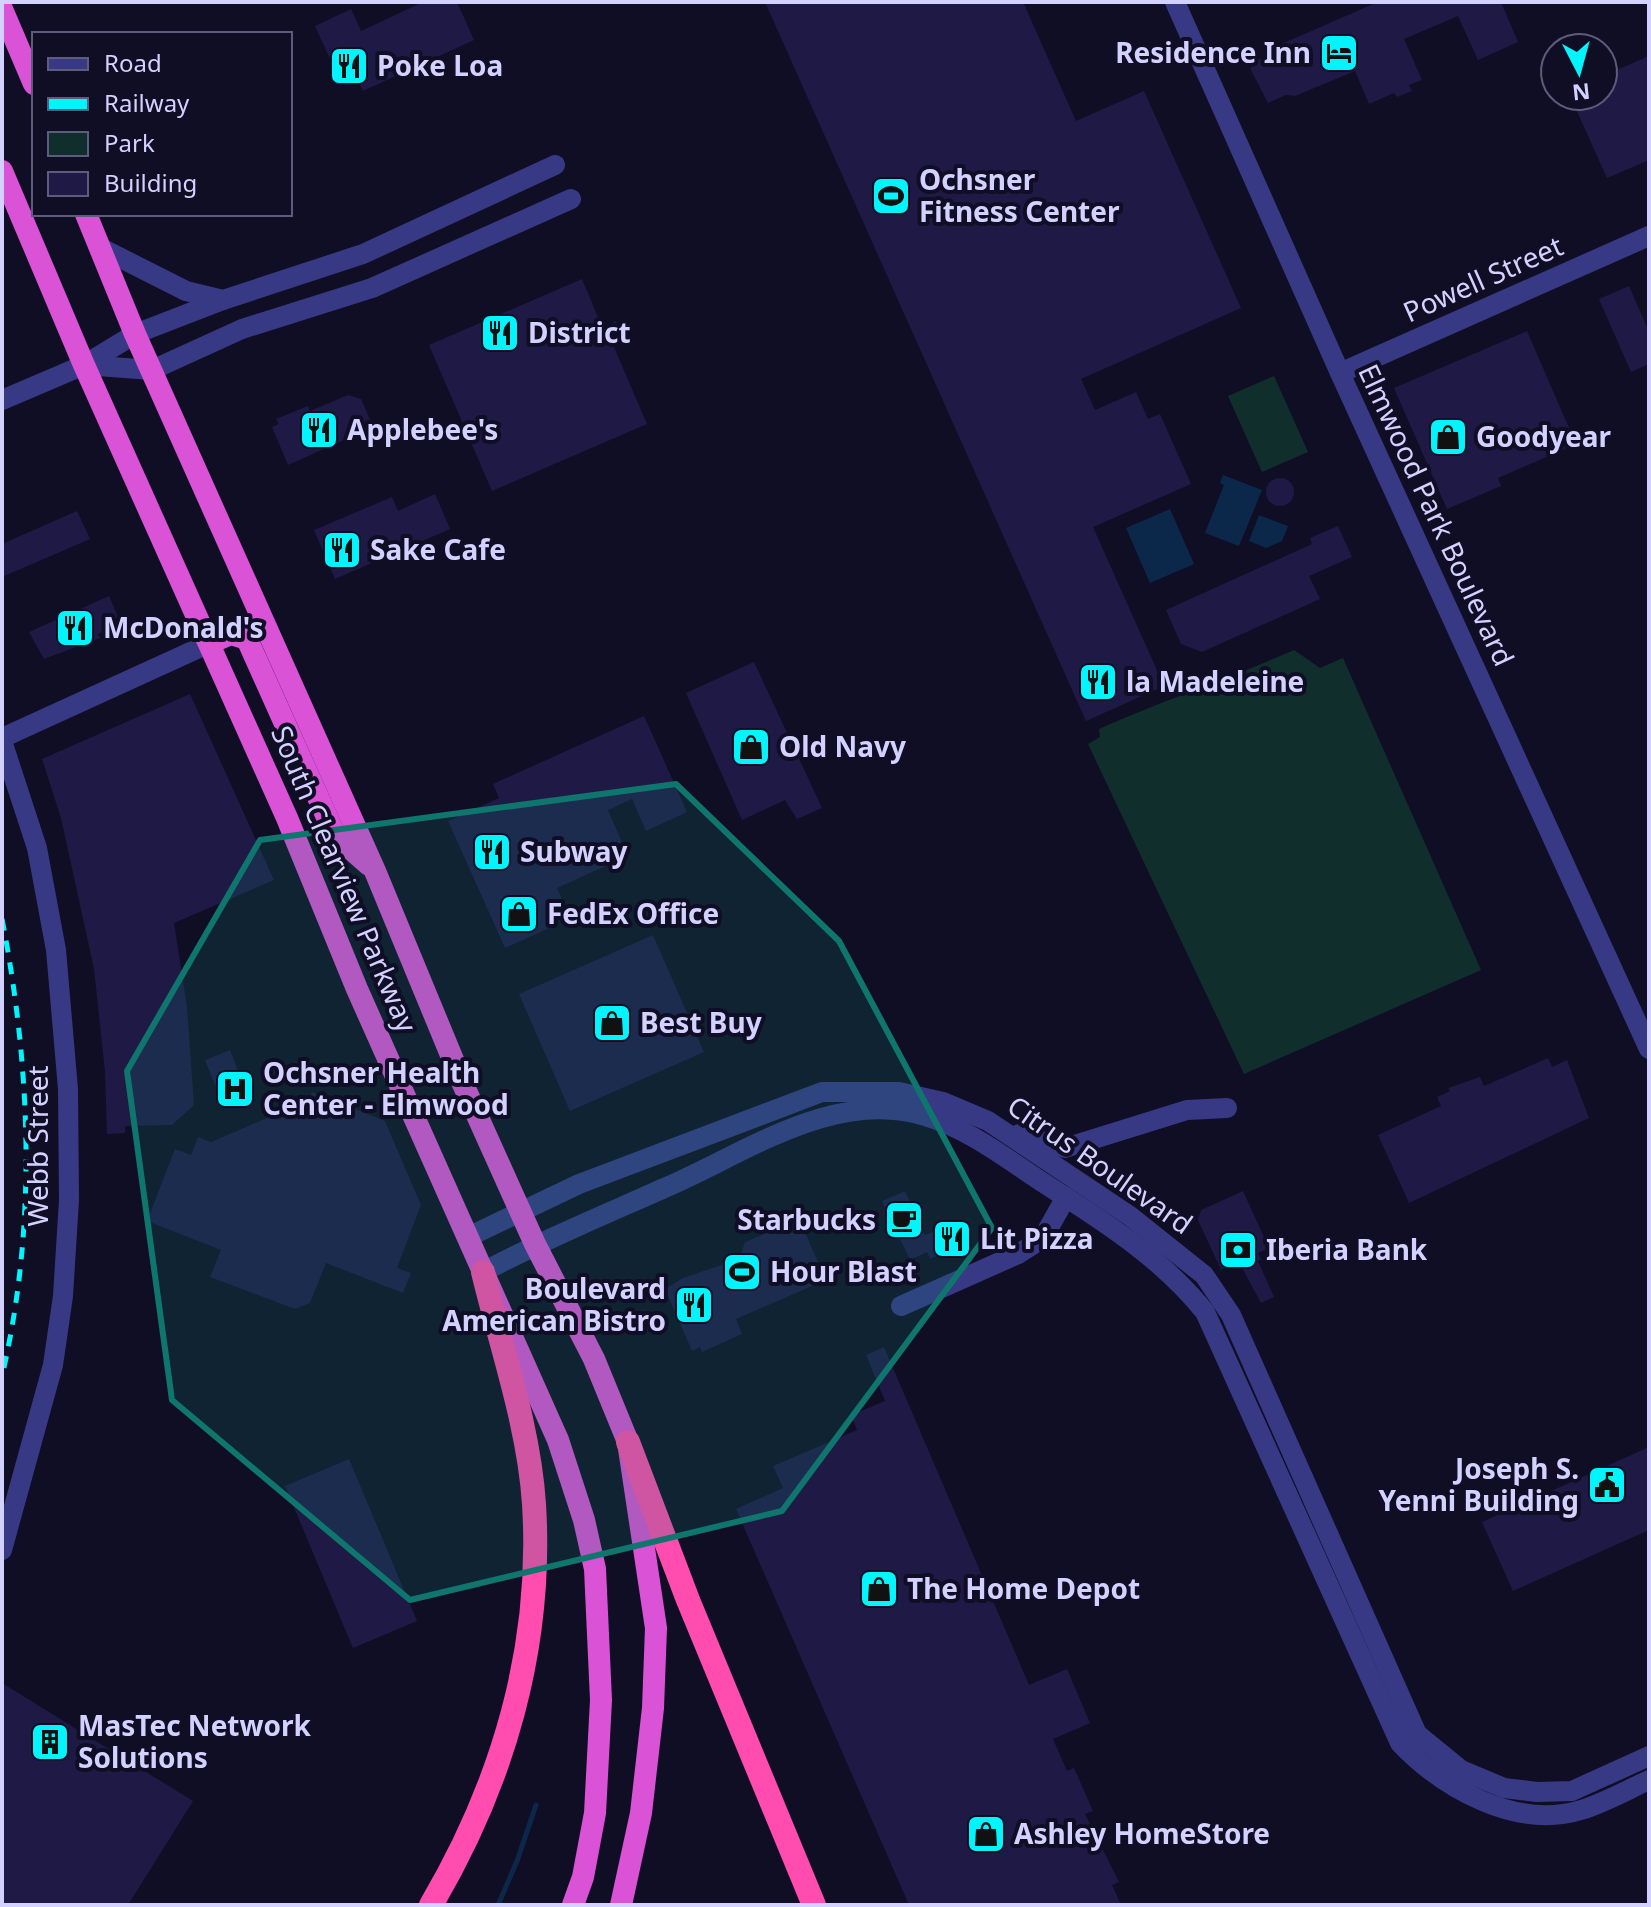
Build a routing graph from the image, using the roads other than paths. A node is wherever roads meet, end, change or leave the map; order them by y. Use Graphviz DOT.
graph roads {
  1 [pos="1175,2"];
  2 [pos="2,9"];
  3 [pos="32,79"];
  4 [pos="555,165"];
  5 [pos="2,171"];
  6 [pos="571,199"];
  7 [pos="87,216"];
  8 [pos="1649,236"];
  9 [pos="99,247"];
  10 [pos="223,300"];
  11 [pos="135,334"];
  12 [pos="84,365"];
  13 [pos="152,370"];
  14 [pos="1340,373"];
  15 [pos="2,400"];
  16 [pos="210,643"];
  17 [pos="2,739"];
  18 [pos="375,871"];
  19 [pos="1649,1049"];
  20 [pos="1227,1108"];
  21 [pos="998,1128"];
  22 [pos="1066,1197"];
  23 [pos="522,1212"];
  24 [pos="468,1237"];
  25 [pos="535,1244"];
  26 [pos="483,1272"];
  27 [pos="901,1306"];
  28 [pos="628,1442"];
  29 [pos="2,1550"];
  30 [pos="1649,1756"];
  31 [pos="1649,1780"];
  32 [pos="431,1905"];
  33 [pos="573,1905"];
  34 [pos="621,1905"];
  35 [pos="814,1905"];
  1 -- 14 [label="street, Elmwood Park Boulevard"];
  2 -- 3 [label="highway"];
  4 -- 10 [label="street"];
  5 -- 12 [label="highway, South Clearview Parkway"];
  6 -- 13 [label="street"];
  7 -- 9 [label="highway, South Clearview Parkway"];
  8 -- 14 [label="street, Powell Street"];
  9 -- 10 [label="street"];
  9 -- 11 [label="highway, South Clearview Parkway"];
  10 -- 11 [label="street"];
  11 -- 12 [label="street"];
  11 -- 13 [label="highway, South Clearview Parkway"];
  12 -- 13 [label="street"];
  12 -- 15 [label="street"];
  12 -- 16 [label="highway, South Clearview Parkway"];
  13 -- 18 [label="highway, South Clearview Parkway"];
  14 -- 19 [label="street, Elmwood Park Boulevard"];
  16 -- 17 [label="street"];
  16 -- 18 [label="highway"];
  16 -- 24 [label="highway, South Clearview Parkway"];
  17 -- 29 [label="street, Webb Street"];
  18 -- 23 [label="highway, South Clearview Parkway"];
  20 -- 21 [label="street"];
  21 -- 23 [label="street, Citrus Boulevard"];
  21 -- 30 [label="street, Citrus Boulevard"];
  22 -- 25 [label="street, Citrus Boulevard"];
  22 -- 27 [label="street"];
  22 -- 31 [label="street, Citrus Boulevard"];
  23 -- 24 [label="street, Citrus Boulevard"];
  23 -- 25 [label="highway, South Clearview Parkway"];
  24 -- 26 [label="highway, South Clearview Parkway"];
  25 -- 26 [label="street, Citrus Boulevard"];
  25 -- 28 [label="highway, South Clearview Parkway"];
  26 -- 32 [label="highway"];
  26 -- 33 [label="highway, South Clearview Parkway"];
  28 -- 34 [label="highway, South Clearview Parkway"];
  28 -- 35 [label="highway"];
}
